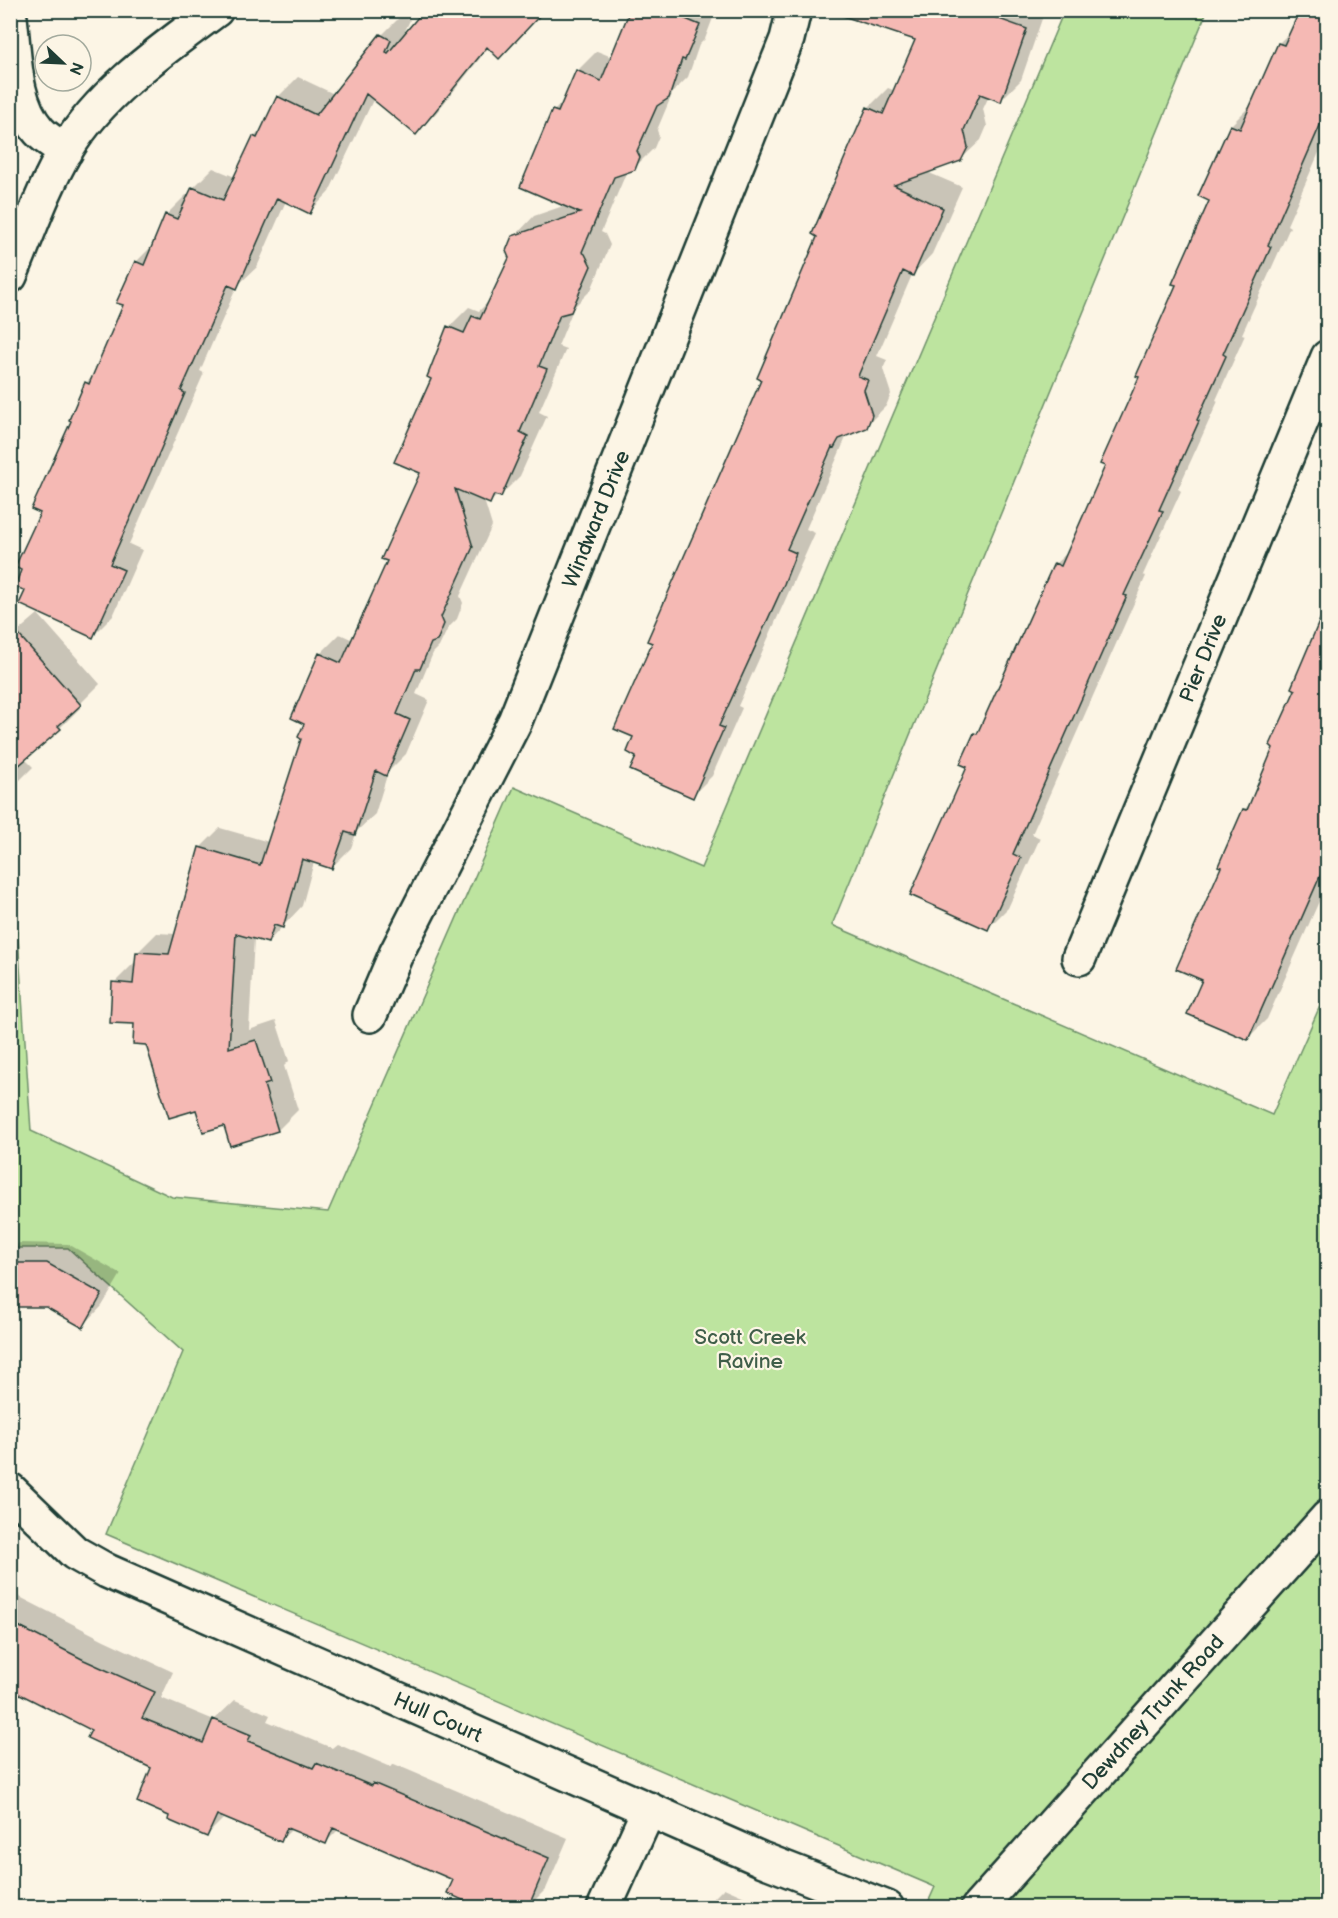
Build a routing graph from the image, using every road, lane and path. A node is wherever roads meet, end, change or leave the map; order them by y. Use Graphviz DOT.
graph roads {
  1 [pos="216,10"];
  2 [pos="794,10"];
  3 [pos="10,18"];
  4 [pos="66,151"];
  5 [pos="10,276"];
  6 [pos="1328,357"];
  7 [pos="1079,958"];
  8 [pos="370,1016"];
  9 [pos="10,1490"];
  10 [pos="1328,1517"];
  11 [pos="649,1809"];
  12 [pos="604,1908"];
  13 [pos="887,1908"];
  14 [pos="978,1908"];
  1 -- 4 [label="street"];
  2 -- 8 [label="street, Windward Drive"];
  3 -- 4 [label="street"];
  4 -- 5 [label="street"];
  6 -- 7 [label="street, Pier Drive"];
  9 -- 11 [label="street, Hull Court"];
  10 -- 14 [label="street, Dewdney Trunk Road"];
  11 -- 12 [label="street"];
  11 -- 13 [label="street, Hull Court"];
}
